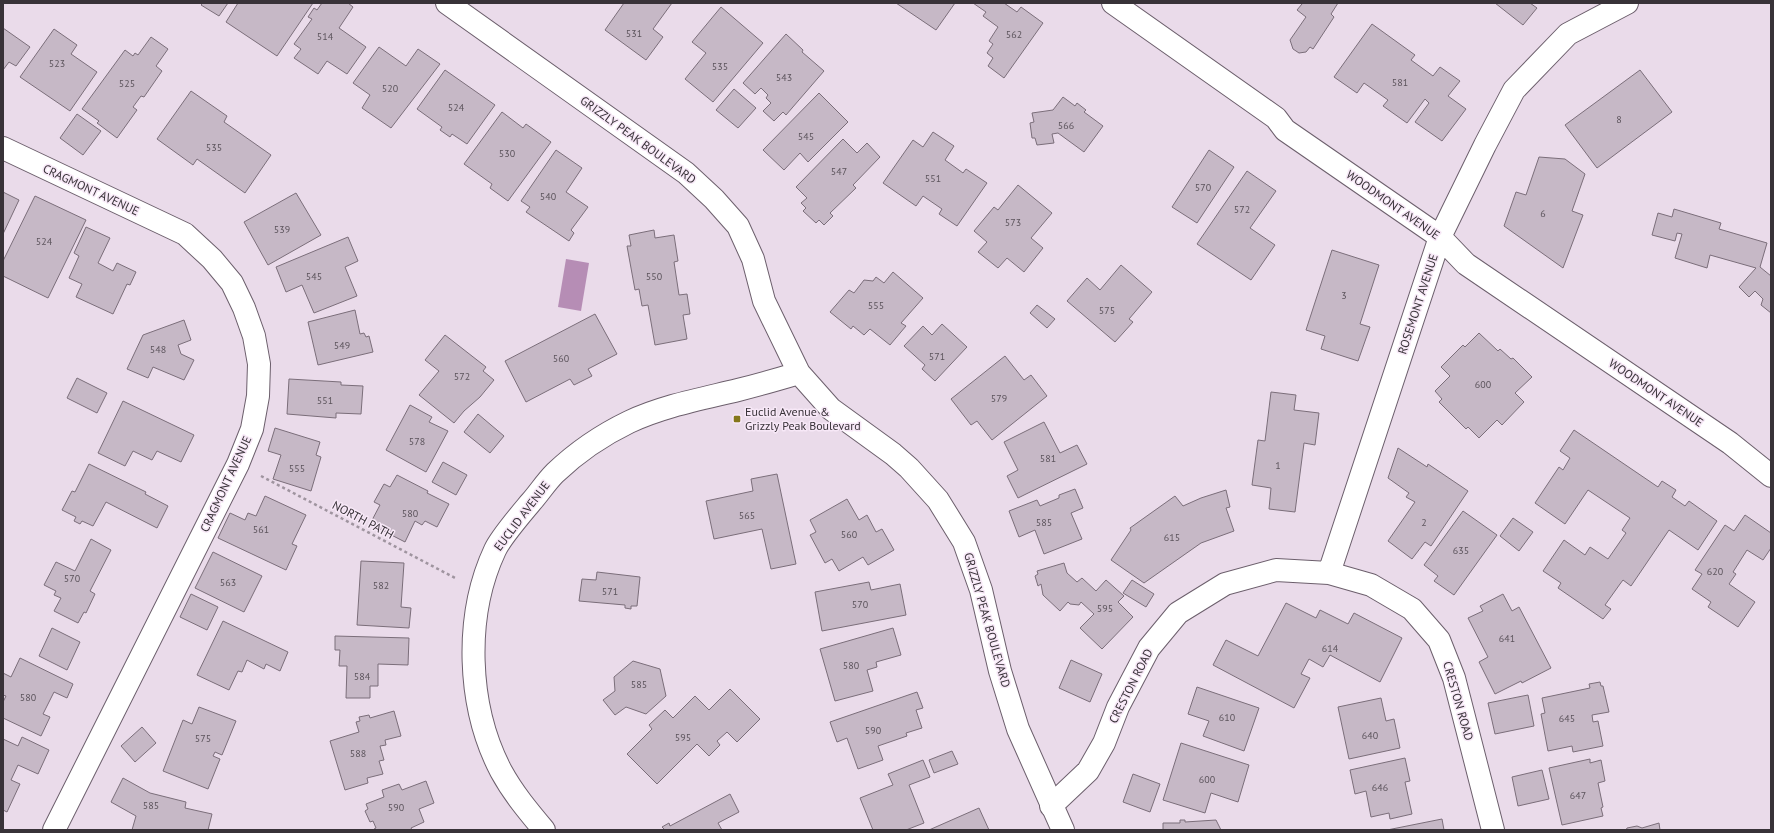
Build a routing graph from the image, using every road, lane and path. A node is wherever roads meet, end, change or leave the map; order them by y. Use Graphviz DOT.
graph roads {
  1 [pos="447,3"];
  2 [pos="1113,3"];
  3 [pos="1627,3"];
  4 [pos="3,148"];
  5 [pos="1440,237"];
  6 [pos="799,373"];
  7 [pos="238,464"];
  8 [pos="1771,476"];
  9 [pos="1329,573"];
  10 [pos="481,591"];
  11 [pos="1051,806"];
  12 [pos="54,830"];
  13 [pos="544,830"];
  14 [pos="1063,830"];
  15 [pos="1493,830"];
  1 -- 6 [label="street, GRIZZLY PEAK BOULEVARD"];
  2 -- 5 [label="street, WOODMONT AVENUE"];
  3 -- 5 [label="street, ROSEMONT AVENUE"];
  4 -- 7 [label="street, CRAGMONT AVENUE"];
  5 -- 8 [label="street, WOODMONT AVENUE"];
  5 -- 9 [label="street, ROSEMONT AVENUE"];
  6 -- 10 [label="street, EUCLID AVENUE"];
  6 -- 11 [label="street, GRIZZLY PEAK BOULEVARD"];
  7 -- 10 [label="path, NORTH PATH"];
  7 -- 12 [label="street, CRAGMONT AVENUE"];
  9 -- 11 [label="street, CRESTON ROAD"];
  9 -- 15 [label="street, CRESTON ROAD"];
  10 -- 13 [label="street, EUCLID AVENUE"];
  11 -- 14 [label="street, GRIZZLY PEAK BOULEVARD"];
}
